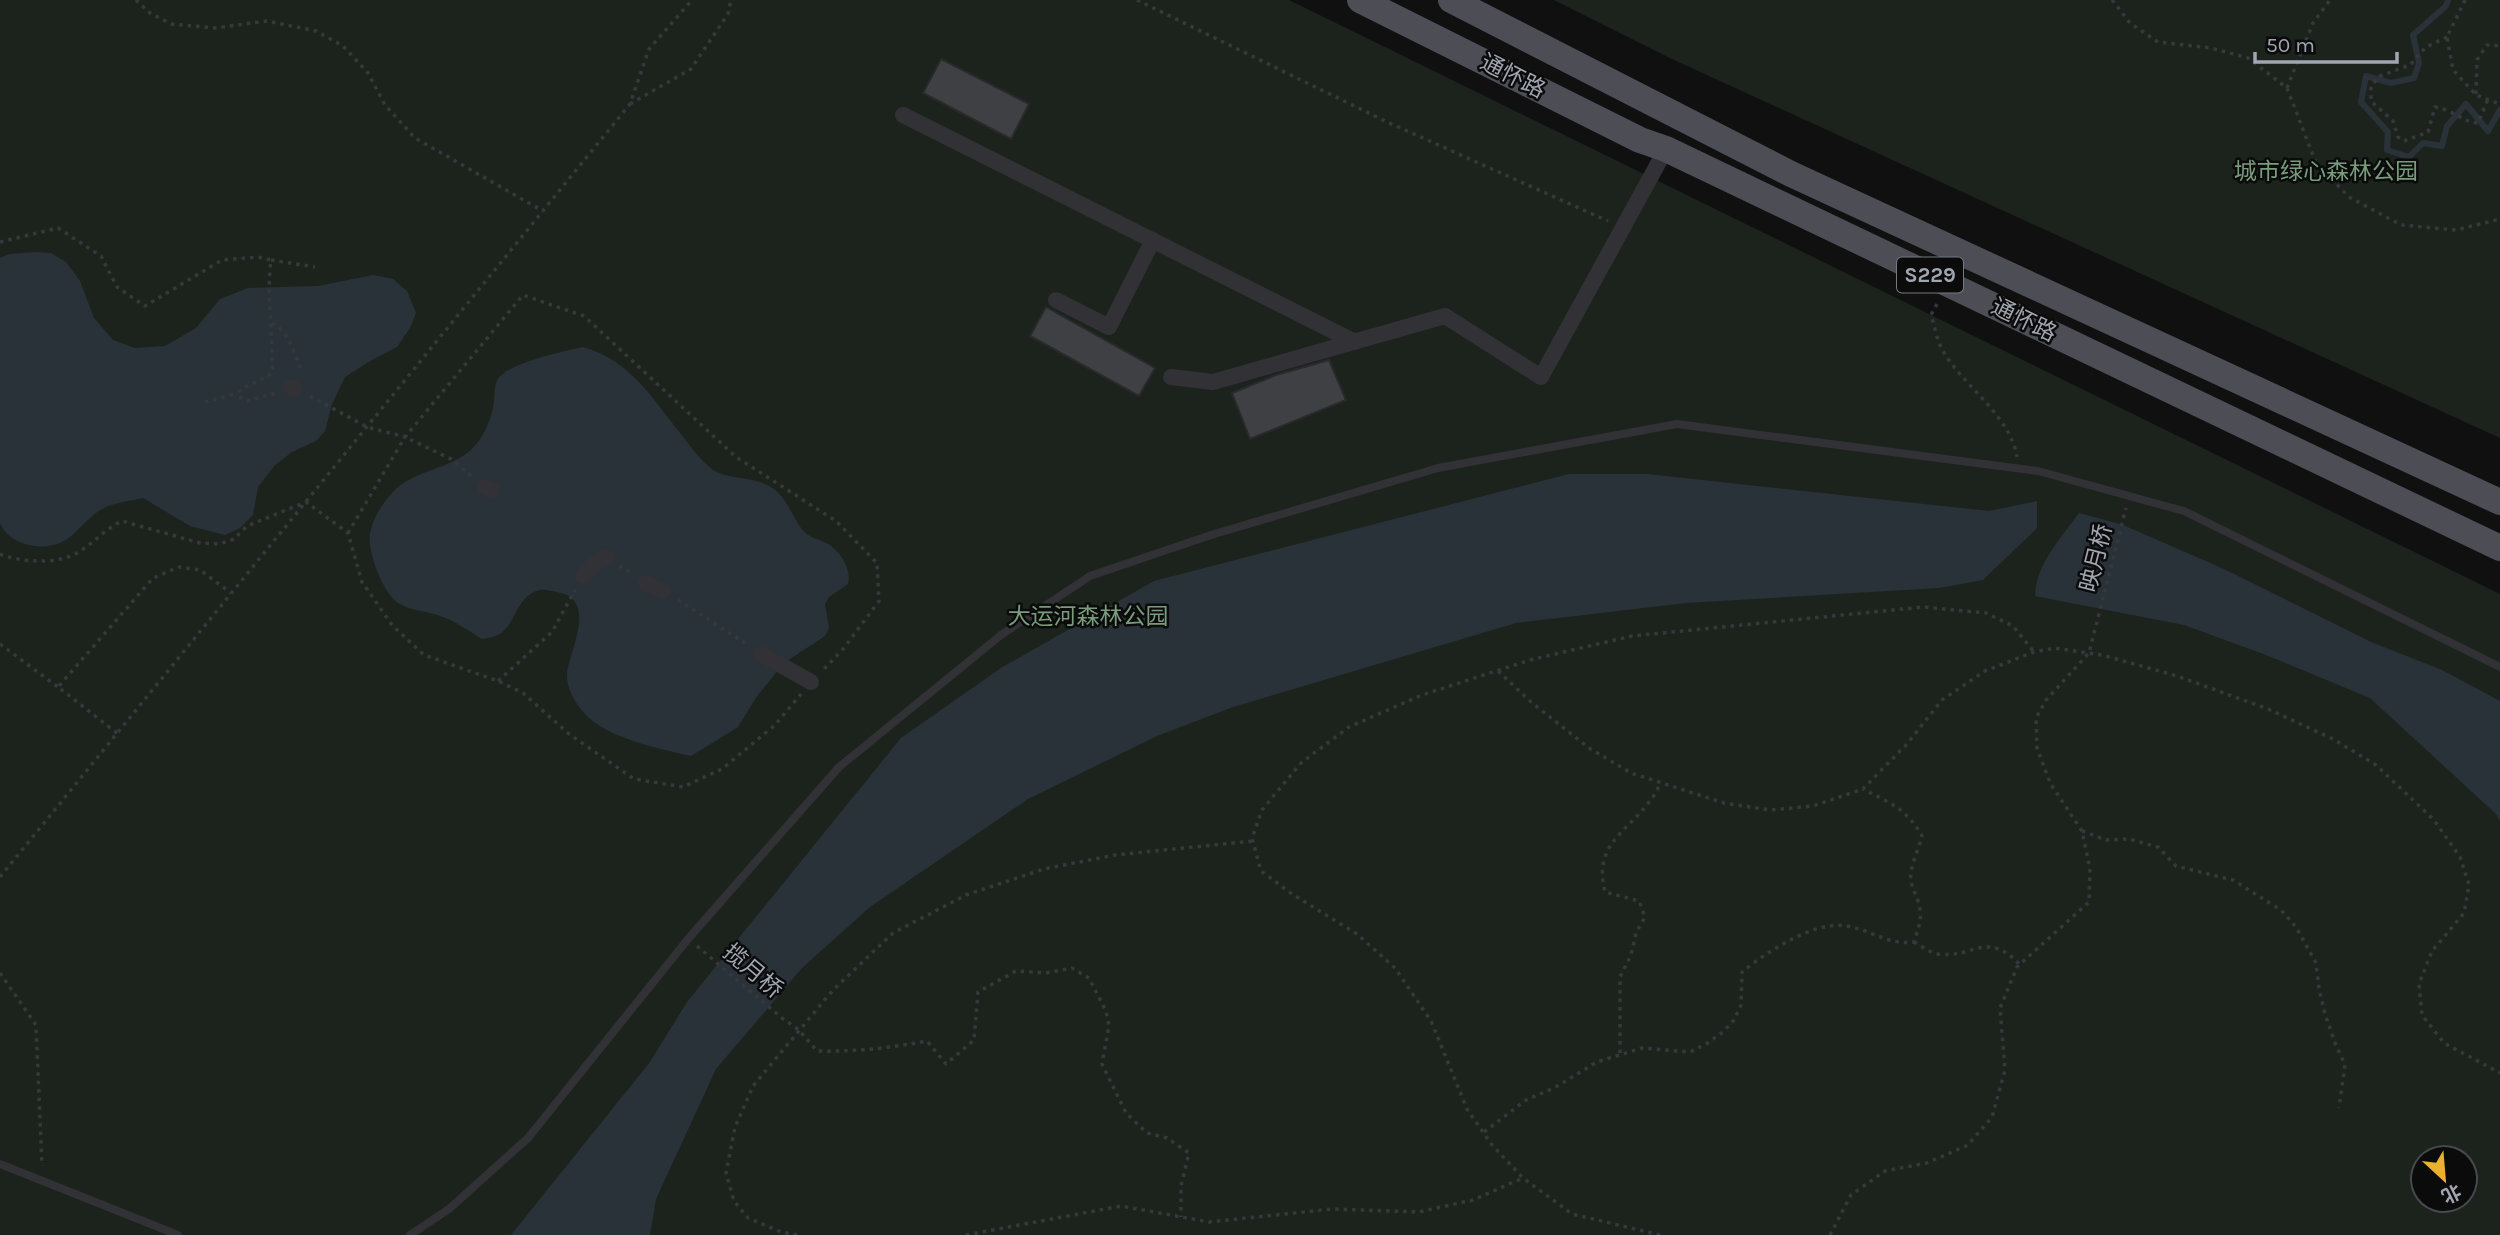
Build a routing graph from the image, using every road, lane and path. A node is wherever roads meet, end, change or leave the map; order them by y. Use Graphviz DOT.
graph roads {
  1 [pos="136,0"];
  2 [pos="692,0"];
  3 [pos="731,0"];
  4 [pos="1137,0"];
  5 [pos="1360,0"];
  6 [pos="1451,0"];
  7 [pos="2112,0"];
  8 [pos="2330,0"];
  9 [pos="2465,0"];
  10 [pos="2447,37"];
  11 [pos="2500,46"];
  12 [pos="2287,88"];
  13 [pos="2476,95"];
  14 [pos="2488,99"];
  15 [pos="630,104"];
  16 [pos="2500,104"];
  17 [pos="903,115"];
  18 [pos="1666,149"];
  19 [pos="544,211"];
  20 [pos="2500,219"];
  21 [pos="1622,228"];
  22 [pos="1153,240"];
  23 [pos="0,242"];
  24 [pos="271,260"];
  25 [pos="315,267"];
  26 [pos="1949,284"];
  27 [pos="1056,300"];
  28 [pos="272,323"];
  29 [pos="1354,342"];
  30 [pos="1171,377"];
  31 [pos="293,388"];
  32 [pos="238,393"];
  33 [pos="205,402"];
  34 [pos="367,427"];
  35 [pos="405,437"];
  36 [pos="2019,469"];
  37 [pos="488,488"];
  38 [pos="306,502"];
  39 [pos="2500,502"];
  40 [pos="2127,507"];
  41 [pos="348,533"];
  42 [pos="2500,548"];
  43 [pos="0,554"];
  44 [pos="606,557"];
  45 [pos="583,576"];
  46 [pos="646,583"];
  47 [pos="663,591"];
  48 [pos="232,593"];
  49 [pos="568,602"];
  50 [pos="0,644"];
  51 [pos="2034,652"];
  52 [pos="2089,653"];
  53 [pos="761,654"];
  54 [pos="2500,667"];
  55 [pos="1497,671"];
  56 [pos="498,681"];
  57 [pos="811,682"];
  58 [pos="58,687"];
  59 [pos="117,733"];
  60 [pos="1661,782"];
  61 [pos="1863,789"];
  62 [pos="2082,831"];
  63 [pos="1253,841"];
  64 [pos="0,877"];
  65 [pos="1914,942"];
  66 [pos="702,951"];
  67 [pos="2020,965"];
  68 [pos="0,973"];
  69 [pos="799,1030"];
  70 [pos="1620,1054"];
  71 [pos="2500,1073"];
  72 [pos="2339,1108"];
  73 [pos="1484,1133"];
  74 [pos="0,1164"];
  75 [pos="1523,1178"];
  76 [pos="43,1181"];
  77 [pos="1181,1217"];
  78 [pos="178,1235"];
  79 [pos="410,1235"];
  80 [pos="797,1235"];
  81 [pos="966,1235"];
  82 [pos="1660,1235"];
  83 [pos="1830,1235"];
  1 -- 19 [label="path"];
  2 -- 15 [label="path"];
  3 -- 15 [label="path"];
  4 -- 21 [label="path"];
  5 -- 18 [label="main road, 通怀路 / S229"];
  6 -- 39 [label="main road, 通怀路 / S229"];
  7 -- 12 [label="path"];
  8 -- 12 [label="path"];
  9 -- 10 [label="path"];
  10 -- 13 [label="path"];
  10 -- 14 [label="path"];
  11 -- 13 [label="path"];
  12 -- 20 [label="path"];
  13 -- 14 [label="path"];
  14 -- 16 [label="path"];
  15 -- 19 [label="path"];
  17 -- 22 [label="street"];
  18 -- 21 [label="street"];
  18 -- 26 [label="main road, 通怀路 / S229"];
  19 -- 34 [label="path"];
  21 -- 29 [label="street"];
  22 -- 27 [label="street"];
  22 -- 29 [label="street"];
  23 -- 24 [label="path"];
  24 -- 25 [label="path"];
  24 -- 28 [label="path"];
  26 -- 36 [label="path"];
  26 -- 42 [label="main road, 通怀路 / S229"];
  28 -- 31 [label="path"];
  28 -- 32 [label="path"];
  29 -- 30 [label="street"];
  31 -- 32 [label="path"];
  31 -- 34 [label="path"];
  32 -- 33 [label="path"];
  34 -- 35 [label="path"];
  34 -- 38 [label="path"];
  35 -- 37 [label="path"];
  35 -- 41 [label="path"];
  36 -- 54 [label="lane"];
  36 -- 79 [label="lane"];
  38 -- 43 [label="path"];
  38 -- 48 [label="path"];
  40 -- 52 [label="path, 映月桥"];
  44 -- 45 [label="street"];
  44 -- 46 [label="path"];
  46 -- 47 [label="street"];
  47 -- 53 [label="path"];
  48 -- 58 [label="path"];
  48 -- 59 [label="path"];
  49 -- 56 [label="path"];
  50 -- 58 [label="path"];
  51 -- 52 [label="path"];
  51 -- 55 [label="path"];
  51 -- 61 [label="path"];
  52 -- 62 [label="path"];
  52 -- 71 [label="path"];
  53 -- 57 [label="street"];
  55 -- 60 [label="path"];
  55 -- 63 [label="path"];
  58 -- 59 [label="path"];
  59 -- 64 [label="path"];
  60 -- 61 [label="path"];
  60 -- 70 [label="path"];
  61 -- 65 [label="path"];
  62 -- 67 [label="path"];
  62 -- 72 [label="path"];
  63 -- 69 [label="path"];
  63 -- 73 [label="path"];
  65 -- 67 [label="path"];
  65 -- 70 [label="path"];
  66 -- 69 [label="path, 揽月桥"];
  67 -- 83 [label="path"];
  68 -- 76 [label="path"];
  69 -- 77 [label="path, 揽月桥"];
  69 -- 80 [label="path"];
  70 -- 73 [label="path"];
  73 -- 75 [label="path"];
  74 -- 76 [label="lane"];
  75 -- 77 [label="path"];
  75 -- 82 [label="path"];
  76 -- 78 [label="lane"];
  77 -- 81 [label="path"];
}
